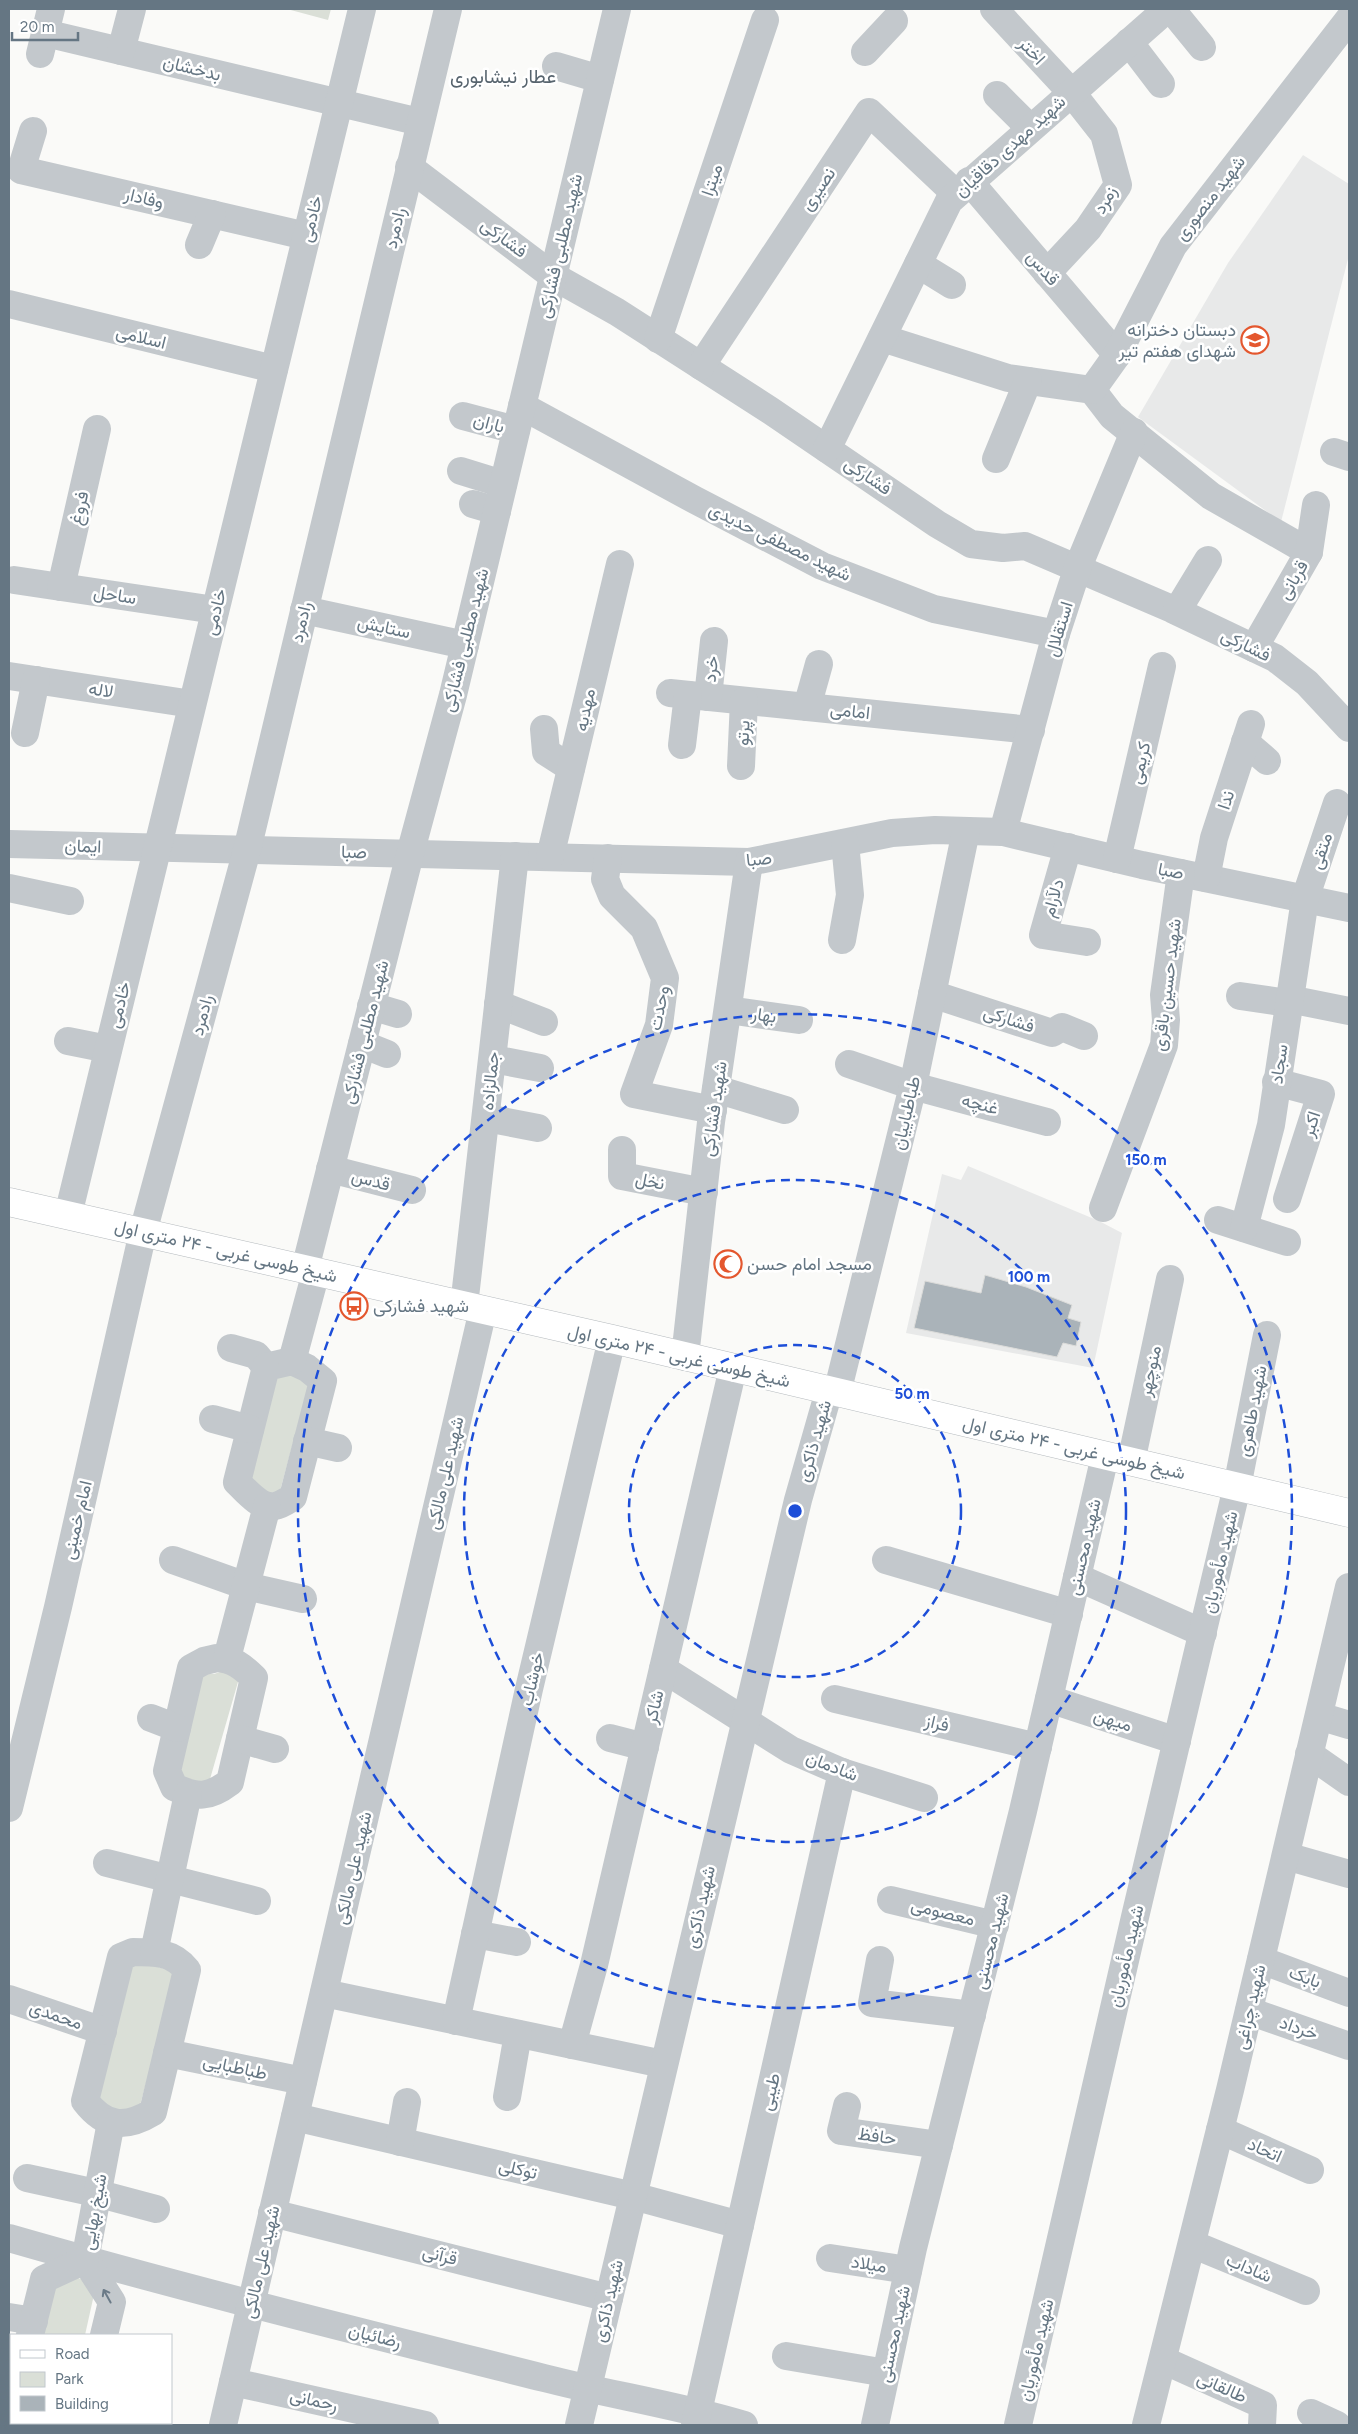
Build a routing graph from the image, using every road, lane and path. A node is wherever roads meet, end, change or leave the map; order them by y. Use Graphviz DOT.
graph roads {
  1 [pos="132,9"];
  2 [pos="362,9"];
  3 [pos="448,9"];
  4 [pos="617,9"];
  5 [pos="994,9"];
  6 [pos="1169,9"];
  7 [pos="892,13"];
  8 [pos="766,20"];
  9 [pos="1349,20"];
  10 [pos="45,32"];
  11 [pos="1128,42"];
  12 [pos="1202,47"];
  13 [pos="121,51"];
  14 [pos="865,52"];
  15 [pos="556,66"];
  16 [pos="600,79"];
  17 [pos="1162,84"];
  18 [pos="1071,92"];
  19 [pos="997,95"];
  20 [pos="339,104"];
  21 [pos="420,122"];
  22 [pos="1030,128"];
  23 [pos="33,131"];
  24 [pos="409,167"];
  25 [pos="962,188"];
  26 [pos="212,214"];
  27 [pos="306,236"];
  28 [pos="199,245"];
  29 [pos="918,264"];
  30 [pos="1047,273"];
  31 [pos="553,276"];
  32 [pos="952,285"];
  33 [pos="9,304"];
  34 [pos="882,338"];
  35 [pos="658,339"];
  36 [pos="1117,355"];
  37 [pos="701,366"];
  38 [pos="274,369"];
  39 [pos="1028,380"];
  40 [pos="1092,390"];
  41 [pos="463,416"];
  42 [pos="519,418"];
  43 [pos="97,429"];
  44 [pos="1134,432"];
  45 [pos="827,448"];
  46 [pos="996,459"];
  47 [pos="461,471"];
  48 [pos="503,484"];
  49 [pos="1316,506"];
  50 [pos="1309,552"];
  51 [pos="1208,560"];
  52 [pos="620,564"];
  53 [pos="1078,568"];
  54 [pos="14,580"];
  55 [pos="61,587"];
  56 [pos="215,610"];
  57 [pos="304,610"];
  58 [pos="1177,611"];
  59 [pos="1056,634"];
  60 [pos="714,641"];
  61 [pos="465,645"];
  62 [pos="1254,648"];
  63 [pos="819,664"];
  64 [pos="1162,666"];
  65 [pos="9,676"];
  66 [pos="36,680"];
  67 [pos="689,695"];
  68 [pos="744,701"];
  69 [pos="192,704"];
  70 [pos="807,707"];
  71 [pos="1349,728"];
  72 [pos="544,729"];
  73 [pos="1031,730"];
  74 [pos="25,734"];
  75 [pos="682,745"];
  76 [pos="1267,761"];
  77 [pos="741,766"];
  78 [pos="571,768"];
  79 [pos="1337,803"];
  80 [pos="966,831"];
  81 [pos="1003,832"];
  82 [pos="845,843"];
  83 [pos="9,844"];
  84 [pos="1068,847"];
  85 [pos="157,848"];
  86 [pos="247,850"];
  87 [pos="410,854"];
  88 [pos="515,856"];
  89 [pos="550,856"];
  90 [pos="608,858"];
  91 [pos="1117,860"];
  92 [pos="749,862"];
  93 [pos="1193,876"];
  94 [pos="9,888"];
  95 [pos="1305,899"];
  96 [pos="70,901"];
  97 [pos="1349,908"];
  98 [pos="842,940"];
  99 [pos="1087,942"];
  100 [pos="932,994"];
  101 [pos="1240,996"];
  102 [pos="1288,1001"];
  103 [pos="498,1004"];
  104 [pos="372,1006"];
  105 [pos="728,1010"];
  106 [pos="1349,1011"];
  107 [pos="398,1014"];
  108 [pos="800,1020"];
  109 [pos="544,1022"];
  110 [pos="1084,1036"];
  111 [pos="68,1042"];
  112 [pos="362,1044"];
  113 [pos="108,1049"];
  114 [pos="387,1054"];
  115 [pos="492,1059"];
  116 [pos="849,1064"];
  117 [pos="540,1068"];
  118 [pos="1276,1082"];
  119 [pos="913,1086"];
  120 [pos="715,1100"];
  121 [pos="785,1110"];
  122 [pos="486,1118"];
  123 [pos="1047,1122"];
  124 [pos="538,1128"];
  125 [pos="622,1150"];
  126 [pos="330,1169"];
  127 [pos="412,1190"];
  128 [pos="704,1192"];
  129 [pos="1287,1199"];
  130 [pos="9,1202"];
  131 [pos="1103,1208"];
  132 [pos="68,1215"];
  133 [pos="1218,1220"];
  134 [pos="1244,1228"];
  135 [pos="143,1232"];
  136 [pos="1287,1242"];
  137 [pos="310,1271"];
  138 [pos="1170,1279"];
  139 [pos="474,1308"];
  140 [pos="1267,1335"];
  141 [pos="612,1339"];
  142 [pos="231,1348"];
  143 [pos="685,1357"];
  144 [pos="292,1361"];
  145 [pos="266,1367"];
  146 [pos="733,1368"];
  147 [pos="833,1392"];
  148 [pos="213,1419"];
  149 [pos="250,1429"];
  150 [pos="308,1441"];
  151 [pos="338,1448"];
  152 [pos="1118,1459"];
  153 [pos="1237,1487"];
  154 [pos="266,1506"];
  155 [pos="1349,1513"];
  156 [pos="173,1560"];
  157 [pos="886,1560"];
  158 [pos="1077,1577"];
  159 [pos="246,1586"];
  160 [pos="1349,1587"];
  161 [pos="304,1599"];
  162 [pos="1069,1614"];
  163 [pos="1203,1633"];
  164 [pos="228,1658"];
  165 [pos="663,1669"];
  166 [pos="835,1699"];
  167 [pos="1049,1699"];
  168 [pos="1319,1716"];
  169 [pos="151,1718"];
  170 [pos="744,1722"];
  171 [pos="1349,1725"];
  172 [pos="177,1728"];
  173 [pos="610,1738"];
  174 [pos="240,1739"];
  175 [pos="1177,1741"];
  176 [pos="645,1747"];
  177 [pos="1038,1747"];
  178 [pos="275,1749"];
  179 [pos="1309,1754"];
  180 [pos="842,1772"];
  181 [pos="1349,1782"];
  182 [pos="188,1794"];
  183 [pos="924,1798"];
  184 [pos="9,1808"];
  185 [pos="1286,1856"];
  186 [pos="107,1862"];
  187 [pos="1349,1874"];
  188 [pos="169,1880"];
  189 [pos="891,1900"];
  190 [pos="257,1901"];
  191 [pos="995,1925"];
  192 [pos="475,1934"];
  193 [pos="517,1942"];
  194 [pos="154,1952"];
  195 [pos="880,1960"];
  196 [pos="1261,1960"];
  197 [pos="324,1993"];
  198 [pos="1349,1993"];
  199 [pos="9,1999"];
  200 [pos="1249,2010"];
  201 [pos="972,2015"];
  202 [pos="456,2021"];
  203 [pos="103,2031"];
  204 [pos="518,2034"];
  205 [pos="572,2045"];
  206 [pos="1349,2046"];
  207 [pos="167,2052"];
  208 [pos="664,2064"];
  209 [pos="303,2081"];
  210 [pos="507,2097"];
  211 [pos="407,2102"];
  212 [pos="847,2106"];
  213 [pos="295,2117"];
  214 [pos="110,2122"];
  215 [pos="1220,2130"];
  216 [pos="400,2142"];
  217 [pos="939,2146"];
  218 [pos="1310,2170"];
  219 [pos="27,2178"];
  220 [pos="96,2193"];
  221 [pos="633,2196"];
  222 [pos="156,2209"];
  223 [pos="272,2213"];
  224 [pos="740,2225"];
  225 [pos="9,2238"];
  226 [pos="1192,2244"];
  227 [pos="830,2258"];
  228 [pos="85,2260"];
  229 [pos="908,2270"];
  230 [pos="1306,2291"];
  231 [pos="608,2298"];
  232 [pos="251,2305"];
  233 [pos="24,2325"];
  234 [pos="104,2334"];
  235 [pos="786,2356"];
  236 [pos="1163,2360"];
  237 [pos="886,2373"];
  238 [pos="233,2382"];
  239 [pos="588,2389"];
  240 [pos="1311,2413"];
  241 [pos="697,2418"];
  242 [pos="223,2425"];
  243 [pos="425,2425"];
  244 [pos="579,2425"];
  245 [pos="744,2425"];
  246 [pos="875,2425"];
  247 [pos="1018,2425"];
  248 [pos="1146,2425"];
  249 [pos="1262,2425"];
  250 [pos="1337,2425"];
  1 -- 13 [label="street"];
  2 -- 20 [label="street, خادمی"];
  3 -- 21 [label="street, رادمرد"];
  4 -- 16 [label="street, شهید مطلبی فشارکی"];
  5 -- 18 [label="street, اختر"];
  6 -- 11 [label="street, شهید مهدی دقاقیان"];
  6 -- 12 [label="street"];
  7 -- 14 [label="street"];
  8 -- 35 [label="street, میترا"];
  9 -- 36 [label="street, شهید منصوری"];
  10 -- 13 [label="street, بدخشان"];
  11 -- 17 [label="street"];
  11 -- 18 [label="street, شهید مهدی دقاقیان"];
  13 -- 20 [label="street, بدخشان"];
  15 -- 16 [label="street"];
  16 -- 31 [label="street, شهید مطلبی فشارکی"];
  18 -- 22 [label="street, شهید مهدی دقاقیان"];
  18 -- 30 [label="street, زمرد"];
  19 -- 22 [label="street"];
  20 -- 21 [label="street, بدخشان"];
  20 -- 27 [label="street, خادمی"];
  21 -- 24 [label="street, رادمرد"];
  22 -- 25 [label="street, شهید مهدی دقاقیان"];
  23 -- 26 [label="street, وفادار"];
  24 -- 31 [label="street, فشارکی"];
  24 -- 57 [label="street, رادمرد"];
  25 -- 29 [label="street, شهید مهدی دقاقیان"];
  25 -- 30 [label="street, قدس"];
  25 -- 37 [label="street, نصیری"];
  26 -- 27 [label="street, وفادار"];
  26 -- 28 [label="street"];
  27 -- 38 [label="street, خادمی"];
  29 -- 32 [label="street"];
  29 -- 34 [label="street, شهید مهدی دقاقیان"];
  30 -- 36 [label="street, قدس"];
  31 -- 35 [label="street, فشارکی"];
  31 -- 42 [label="street, شهید مطلبی فشارکی"];
  33 -- 38 [label="street, اسلامی"];
  34 -- 39 [label="street"];
  34 -- 45 [label="street, شهید مهدی دقاقیان"];
  35 -- 37 [label="street, فشارکی"];
  36 -- 40 [label="street, شهید منصوری"];
  37 -- 45 [label="street, فشارکی"];
  38 -- 56 [label="street, خادمی"];
  39 -- 40 [label="street"];
  39 -- 46 [label="street"];
  40 -- 44 [label="street"];
  41 -- 42 [label="street, باران"];
  42 -- 48 [label="street, شهید مطلبی فشارکی"];
  42 -- 59 [label="street, شهید مصطفی حدیدی"];
  43 -- 55 [label="street, فروغ"];
  44 -- 50 [label="street"];
  44 -- 53 [label="street, استقلال"];
  45 -- 53 [label="street, فشارکی"];
  47 -- 48 [label="street"];
  48 -- 61 [label="street, شهید مطلبی فشارکی"];
  49 -- 50 [label="street, قربانی"];
  50 -- 62 [label="street, قربانی"];
  51 -- 58 [label="street"];
  52 -- 78 [label="street, مهدیه"];
  53 -- 58 [label="street, فشارکی"];
  53 -- 59 [label="street, استقلال"];
  54 -- 55 [label="street, ساحل"];
  55 -- 56 [label="street, ساحل"];
  56 -- 69 [label="street, خادمی"];
  57 -- 61 [label="street, ستایش"];
  57 -- 86 [label="street, رادمرد"];
  58 -- 62 [label="street, فشارکی"];
  59 -- 73 [label="street, استقلال"];
  60 -- 67 [label="street, خرد"];
  61 -- 87 [label="street, شهید مطلبی فشارکی"];
  62 -- 71 [label="street, فشارکی"];
  63 -- 70 [label="street"];
  64 -- 91 [label="street, کریمی"];
  65 -- 66 [label="street, لاله"];
  66 -- 69 [label="street, لاله"];
  66 -- 74 [label="street"];
  67 -- 68 [label="street, امامی"];
  67 -- 75 [label="street, خرد"];
  68 -- 70 [label="street, امامی"];
  68 -- 77 [label="street, پرتو"];
  69 -- 85 [label="street, خادمی"];
  70 -- 73 [label="street, امامی"];
  72 -- 78 [label="street"];
  73 -- 81 [label="street, استقلال"];
  76 -- 93 [label="street, ندا"];
  78 -- 89 [label="street, مهدیه"];
  79 -- 95 [label="street, متقی"];
  80 -- 81 [label="street, صبا"];
  80 -- 82 [label="street, صبا"];
  80 -- 100 [label="street, طباطباییان"];
  81 -- 84 [label="street, صبا"];
  82 -- 92 [label="street, صبا"];
  82 -- 98 [label="street"];
  83 -- 85 [label="street, ایمان"];
  84 -- 91 [label="street, صبا"];
  84 -- 99 [label="street, دلآرام"];
  85 -- 86 [label="street, صبا"];
  85 -- 113 [label="street, خادمی"];
  86 -- 87 [label="street, صبا"];
  86 -- 135 [label="street, رادمرد"];
  87 -- 88 [label="street, صبا"];
  87 -- 104 [label="street, شهید مطلبی فشارکی"];
  88 -- 89 [label="street, صبا"];
  88 -- 103 [label="street, جمالزاده"];
  89 -- 90 [label="street, صبا"];
  90 -- 92 [label="street, صبا"];
  90 -- 120 [label="street, وحدت"];
  91 -- 93 [label="street, صبا"];
  92 -- 105 [label="street, شهید فشارکی"];
  93 -- 95 [label="street, صبا"];
  93 -- 131 [label="street, شهید حسین باقری"];
  94 -- 96 [label="street"];
  95 -- 97 [label="street, صبا"];
  95 -- 102 [label="street, سجاد"];
  100 -- 110 [label="street, فشارکی"];
  100 -- 119 [label="street, طباطباییان"];
  101 -- 102 [label="street"];
  102 -- 106 [label="street"];
  102 -- 118 [label="street, سجاد"];
  103 -- 109 [label="street"];
  103 -- 115 [label="street, جمالزاده"];
  104 -- 107 [label="street"];
  104 -- 112 [label="street, شهید مطلبی فشارکی"];
  105 -- 108 [label="street, بهار"];
  105 -- 120 [label="street, شهید فشارکی"];
  111 -- 113 [label="street"];
  112 -- 114 [label="street"];
  112 -- 126 [label="street, شهید مطلبی فشارکی"];
  113 -- 132 [label="street, خادمی"];
  115 -- 117 [label="street"];
  115 -- 122 [label="street, جمالزاده"];
  116 -- 119 [label="street, غنچه"];
  118 -- 129 [label="street, اکبر"];
  118 -- 134 [label="street, سجاد"];
  119 -- 123 [label="street, غنچه"];
  119 -- 147 [label="street, طباطباییان"];
  120 -- 121 [label="street"];
  120 -- 128 [label="street, شهید فشارکی"];
  122 -- 124 [label="street"];
  122 -- 139 [label="street, جمالزاده"];
  125 -- 128 [label="street, نخل"];
  126 -- 127 [label="street, قدس"];
  126 -- 137 [label="street, شهید مطلبی فشارکی"];
  128 -- 143 [label="street, شهید فشارکی"];
  130 -- 132 [label="main road, شیخ طوسی غربی - ۲۴ متری اول"];
  132 -- 135 [label="main road, شیخ طوسی غربی - ۲۴ متری اول"];
  133 -- 134 [label="street"];
  134 -- 136 [label="street"];
  135 -- 137 [label="main road, شیخ طوسی غربی - ۲۴ متری اول"];
  135 -- 184 [label="street, امام خمینی"];
  137 -- 139 [label="main road, شیخ طوسی غربی - ۲۴ متری اول"];
  137 -- 144 [label="street, شهید مطلبی فشارکی"];
  138 -- 152 [label="street, منوچهر"];
  139 -- 141 [label="main road, شیخ طوسی غربی - ۲۴ متری اول"];
  139 -- 197 [label="street, شهید علی مالکی"];
  140 -- 153 [label="street, شهید طاهری"];
  141 -- 143 [label="main road, شیخ طوسی غربی - ۲۴ متری اول"];
  141 -- 192 [label="street, خوشاب"];
  142 -- 145 [label="street"];
  143 -- 146 [label="main road, شیخ طوسی غربی - ۲۴ متری اول"];
  144 -- 145 [label="street"];
  144 -- 150 [label="street"];
  145 -- 149 [label="street"];
  146 -- 147 [label="main road, شیخ طوسی غربی - ۲۴ متری اول"];
  146 -- 165 [label="street, شاکر"];
  147 -- 152 [label="main road, شیخ طوسی غربی - ۲۴ متری اول"];
  147 -- 170 [label="street, شهید ذاکری"];
  148 -- 149 [label="street"];
  149 -- 154 [label="street"];
  150 -- 151 [label="street"];
  150 -- 154 [label="street"];
  152 -- 153 [label="main road, شیخ طوسی غربی - ۲۴ متری اول"];
  152 -- 158 [label="street, شهید محسنی"];
  153 -- 155 [label="main road, شیخ طوسی غربی - ۲۴ متری اول"];
  153 -- 163 [label="street, شهید مأموریان"];
  154 -- 159 [label="street"];
  156 -- 159 [label="street"];
  157 -- 162 [label="street"];
  158 -- 162 [label="street, شهید محسنی"];
  158 -- 163 [label="street"];
  159 -- 161 [label="street"];
  159 -- 164 [label="street"];
  160 -- 168 [label="street, شهید چراغی"];
  162 -- 167 [label="street, شهید محسنی"];
  163 -- 175 [label="street, شهید مأموریان"];
  164 -- 172 [label="street"];
  164 -- 174 [label="street"];
  165 -- 170 [label="street, شادمان"];
  165 -- 176 [label="street, شاکر"];
  166 -- 177 [label="street, فراز"];
  167 -- 175 [label="street, میهن"];
  167 -- 177 [label="street, شهید محسنی"];
  168 -- 171 [label="street"];
  168 -- 179 [label="street, شهید چراغی"];
  169 -- 172 [label="street"];
  170 -- 180 [label="street, شادمان"];
  170 -- 208 [label="street, شهید ذاکری"];
  172 -- 182 [label="street"];
  173 -- 176 [label="street"];
  174 -- 178 [label="street"];
  174 -- 182 [label="street"];
  175 -- 247 [label="street, شهید مأموریان"];
  176 -- 205 [label="street, شاکر"];
  177 -- 191 [label="street, شهید محسنی"];
  179 -- 181 [label="street"];
  179 -- 185 [label="street, شهید چراغی"];
  180 -- 183 [label="street, شادمان"];
  180 -- 224 [label="street, طیبی"];
  182 -- 188 [label="street"];
  185 -- 187 [label="street"];
  185 -- 196 [label="street, شهید چراغی"];
  186 -- 188 [label="street"];
  188 -- 190 [label="street"];
  188 -- 194 [label="street"];
  189 -- 191 [label="street, معصومی"];
  191 -- 201 [label="street, شهید محسنی"];
  192 -- 193 [label="street"];
  192 -- 202 [label="street, خوشاب"];
  194 -- 203 [label="street"];
  194 -- 207 [label="street"];
  195 -- 201 [label="street"];
  196 -- 198 [label="street, بابک"];
  196 -- 200 [label="street, شهید چراغی"];
  197 -- 202 [label="street"];
  197 -- 209 [label="street, شهید علی مالکی"];
  199 -- 203 [label="street, محمدی"];
  200 -- 206 [label="street, خرداد"];
  200 -- 215 [label="street, شهید چراغی"];
  201 -- 217 [label="street, شهید محسنی"];
  202 -- 204 [label="street"];
  203 -- 214 [label="street"];
  204 -- 205 [label="street"];
  204 -- 210 [label="street"];
  205 -- 208 [label="street"];
  207 -- 209 [label="street, طباطبایی"];
  207 -- 214 [label="street"];
  208 -- 221 [label="street, شهید ذاکری"];
  209 -- 213 [label="street, شهید علی مالکی"];
  211 -- 216 [label="street"];
  212 -- 217 [label="street, حافظ"];
  213 -- 216 [label="street, توکلی"];
  213 -- 223 [label="street, شهید علی مالکی"];
  214 -- 220 [label="street, شیخ بهایی"];
  215 -- 218 [label="street, اتحاد"];
  215 -- 226 [label="street, شهید چراغی"];
  216 -- 221 [label="street, توکلی"];
  217 -- 229 [label="street, شهید محسنی"];
  219 -- 220 [label="street"];
  220 -- 222 [label="street"];
  220 -- 228 [label="street, شیخ بهایی"];
  221 -- 224 [label="street, توکلی"];
  221 -- 231 [label="street, شهید ذاکری"];
  223 -- 231 [label="street, قرآنی"];
  223 -- 232 [label="street, شهید علی مالکی"];
  224 -- 241 [label="street, طیبی"];
  225 -- 228 [label="street, رضائیان"];
  226 -- 230 [label="street, شاداب"];
  226 -- 236 [label="street, شهید چراغی"];
  227 -- 229 [label="street, میلاد"];
  228 -- 232 [label="street, رضائیان"];
  228 -- 233 [label="street, شیخ بهایی"];
  234 -- 228 [label="street, one-way"];
  229 -- 237 [label="street, شهید محسنی"];
  231 -- 239 [label="street, شهید ذاکری"];
  232 -- 238 [label="street, شهید علی مالکی"];
  232 -- 239 [label="street, رضائیان"];
  235 -- 237 [label="street"];
  236 -- 248 [label="street, شهید چراغی"];
  236 -- 249 [label="street, طالقانی"];
  237 -- 246 [label="street, شهید محسنی"];
  238 -- 242 [label="street, شهید علی مالکی"];
  238 -- 243 [label="street, رحمانی"];
  239 -- 241 [label="street, رضائیان"];
  239 -- 244 [label="street, شهید ذاکری"];
  240 -- 250 [label="street"];
  241 -- 245 [label="street, رضائیان"];
}
